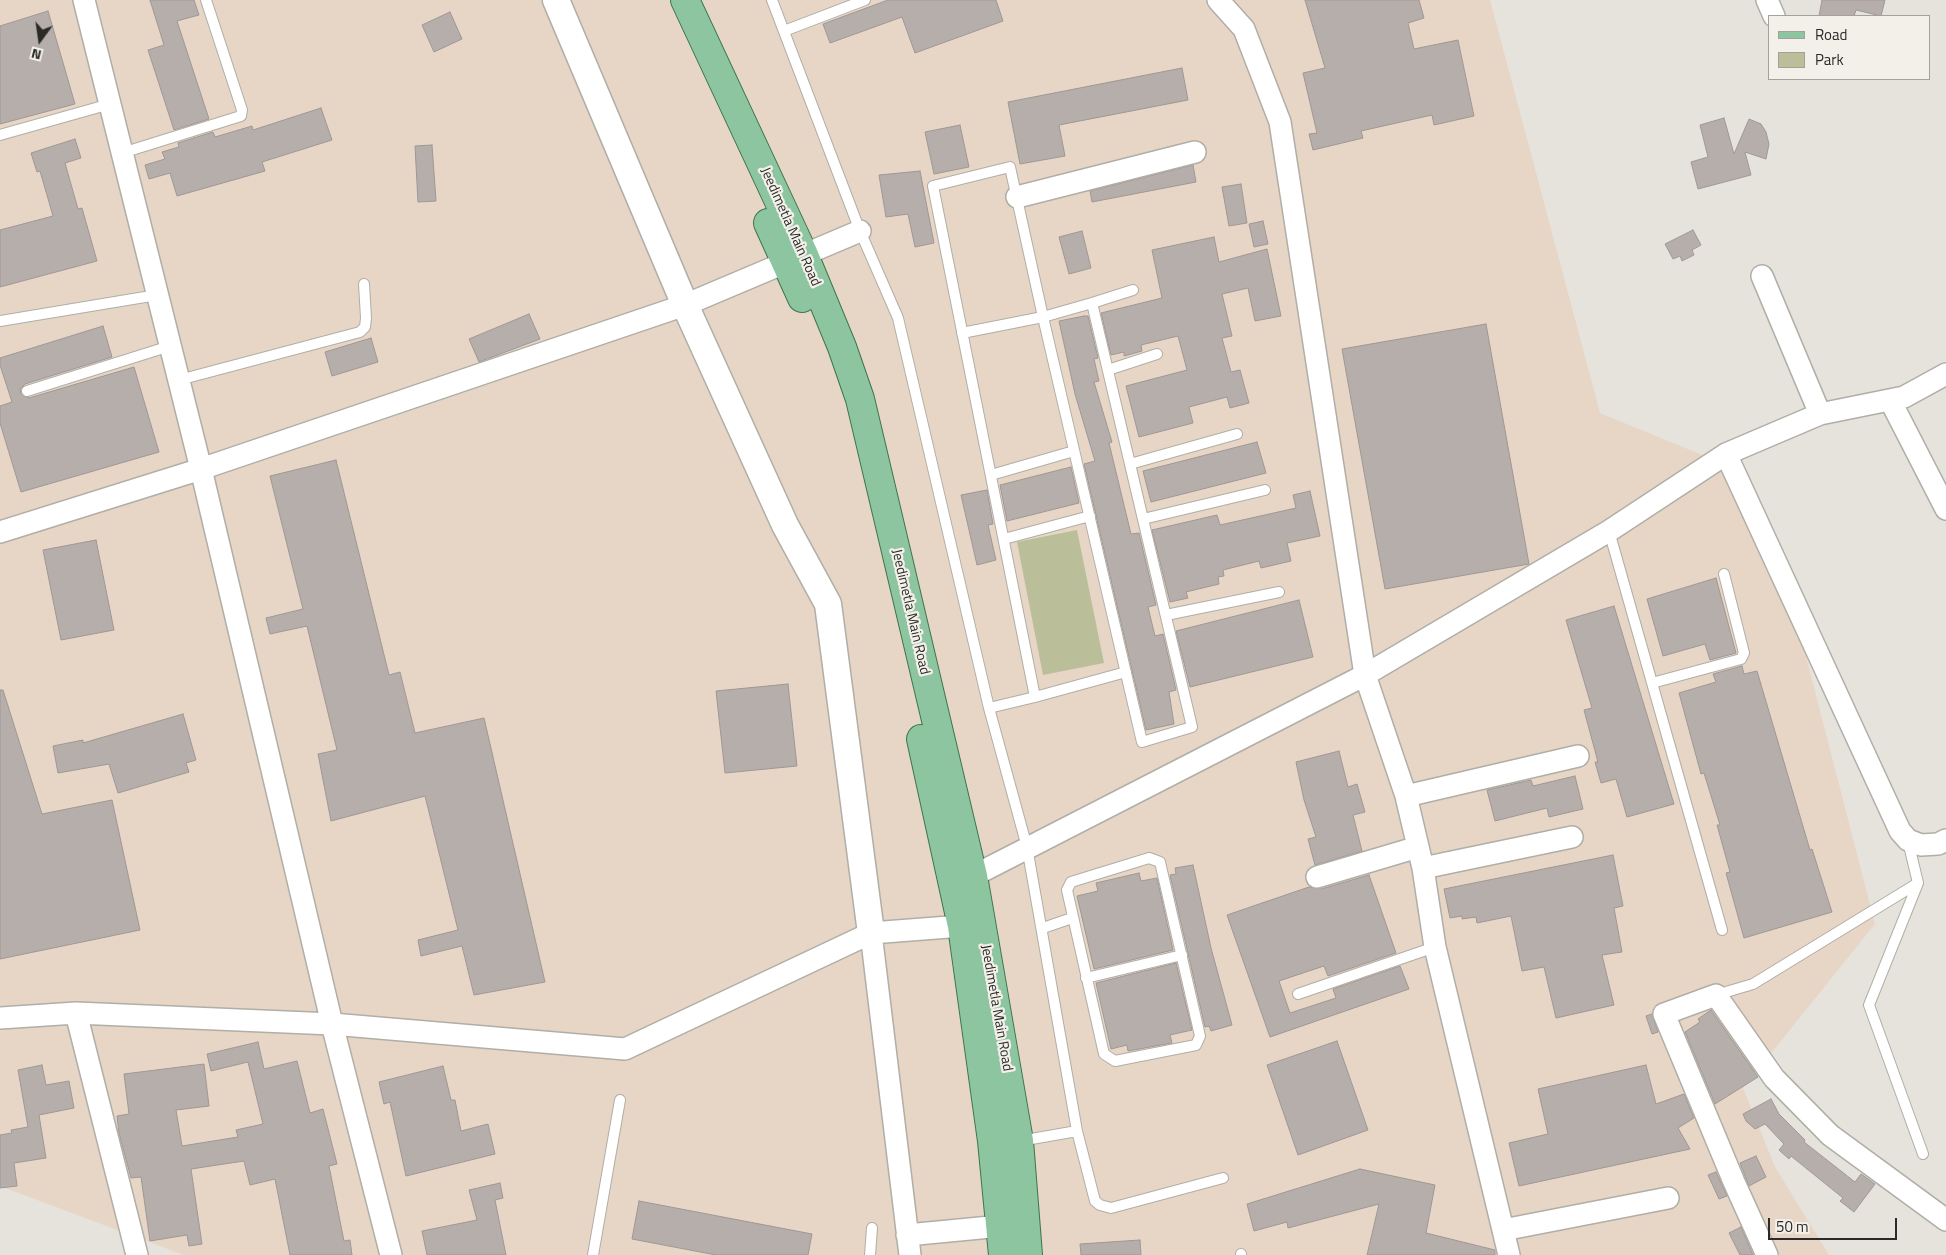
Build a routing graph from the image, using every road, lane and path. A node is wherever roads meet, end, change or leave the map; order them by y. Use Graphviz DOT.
graph roads {
  1 [pos="84,0"];
  2 [pos="206,0"];
  3 [pos="556,0"];
  4 [pos="665,0"];
  5 [pos="685,0"];
  6 [pos="772,0"];
  7 [pos="865,0"];
  8 [pos="1218,0"];
  9 [pos="1767,0"];
  10 [pos="1774,15"];
  11 [pos="784,31"];
  12 [pos="110,104"];
  13 [pos="0,135"];
  14 [pos="1195,152"];
  15 [pos="122,153"];
  16 [pos="1017,197"];
  17 [pos="860,231"];
  18 [pos="795,259"];
  19 [pos="1762,276"];
  20 [pos="364,284"];
  21 [pos="1133,290"];
  22 [pos="158,295"];
  23 [pos="1092,303"];
  24 [pos="685,305"];
  25 [pos="1043,317"];
  26 [pos="0,321"];
  27 [pos="962,333"];
  28 [pos="170,346"];
  29 [pos="1157,354"];
  30 [pos="1108,370"];
  31 [pos="1946,374"];
  32 [pos="179,380"];
  33 [pos="27,392"];
  34 [pos="1890,400"];
  35 [pos="1820,414"];
  36 [pos="1237,434"];
  37 [pos="1074,451"];
  38 [pos="1726,454"];
  39 [pos="1130,464"];
  40 [pos="201,469"];
  41 [pos="991,475"];
  42 [pos="1265,490"];
  43 [pos="1946,509"];
  44 [pos="1090,516"];
  45 [pos="1143,519"];
  46 [pos="1609,530"];
  47 [pos="0,532"];
  48 [pos="1004,539"];
  49 [pos="1724,574"];
  50 [pos="1279,592"];
  51 [pos="1166,615"];
  52 [pos="1126,672"];
  53 [pos="1365,675"];
  54 [pos="1652,683"];
  55 [pos="1035,696"];
  56 [pos="989,708"];
  57 [pos="1578,756"];
  58 [pos="1406,796"];
  59 [pos="1572,837"];
  60 [pos="1908,840"];
  61 [pos="1946,840"];
  62 [pos="1027,847"];
  63 [pos="1418,847"];
  64 [pos="1423,868"];
  65 [pos="973,876"];
  66 [pos="1317,877"];
  67 [pos="1918,883"];
  68 [pos="1072,918"];
  69 [pos="962,926"];
  70 [pos="1043,928"];
  71 [pos="1722,930"];
  72 [pos="871,933"];
  73 [pos="1435,947"];
  74 [pos="1182,955"];
  75 [pos="1086,978"];
  76 [pos="1298,994"];
  77 [pos="1716,995"];
  78 [pos="76,1013"];
  79 [pos="0,1018"];
  80 [pos="332,1024"];
  81 [pos="620,1100"];
  82 [pos="1077,1131"];
  83 [pos="1019,1141"];
  84 [pos="1923,1154"];
  85 [pos="1223,1178"];
  86 [pos="1668,1198"];
  87 [pos="1946,1220"];
  88 [pos="1000,1226"];
  89 [pos="872,1228"];
  90 [pos="1503,1230"];
  91 [pos="908,1245"];
  92 [pos="137,1255"];
  93 [pos="391,1255"];
  94 [pos="593,1255"];
  95 [pos="870,1255"];
  96 [pos="1003,1255"];
  97 [pos="1028,1255"];
  98 [pos="1509,1255"];
  99 [pos="1767,1255"];
  1 -- 12 [label="street"];
  2 -- 15 [label="lane"];
  3 -- 24 [label="street"];
  4 -- 18 [label="main road, Jeedimetla Main Road"];
  5 -- 18 [label="main road, Jeedimetla Main Road"];
  6 -- 11 [label="lane"];
  7 -- 11 [label="lane"];
  8 -- 53 [label="street"];
  9 -- 10 [label="street"];
  11 -- 17 [label="lane"];
  12 -- 13 [label="lane"];
  12 -- 15 [label="street"];
  14 -- 16 [label="street"];
  15 -- 22 [label="street"];
  16 -- 25 [label="lane"];
  16 -- 27 [label="lane"];
  17 -- 18 [label="street"];
  17 -- 56 [label="lane"];
  18 -- 24 [label="street"];
  18 -- 65 [label="main road, Jeedimetla Main Road"];
  18 -- 69 [label="main road, Jeedimetla Main Road"];
  19 -- 35 [label="street"];
  20 -- 32 [label="lane"];
  21 -- 23 [label="lane"];
  22 -- 26 [label="lane"];
  22 -- 28 [label="street"];
  23 -- 25 [label="lane"];
  23 -- 30 [label="lane"];
  24 -- 40 [label="street"];
  24 -- 72 [label="street"];
  25 -- 27 [label="lane"];
  25 -- 37 [label="lane"];
  27 -- 41 [label="lane"];
  28 -- 32 [label="street"];
  28 -- 33 [label="lane"];
  29 -- 30 [label="lane"];
  30 -- 39 [label="lane"];
  31 -- 34 [label="street"];
  32 -- 40 [label="street"];
  34 -- 35 [label="street"];
  34 -- 43 [label="street"];
  35 -- 38 [label="street"];
  36 -- 39 [label="lane"];
  37 -- 41 [label="lane"];
  37 -- 44 [label="lane"];
  38 -- 46 [label="street"];
  38 -- 60 [label="street"];
  39 -- 45 [label="lane"];
  40 -- 47 [label="street"];
  40 -- 80 [label="street"];
  41 -- 48 [label="lane"];
  42 -- 45 [label="lane"];
  44 -- 48 [label="lane"];
  44 -- 52 [label="lane"];
  45 -- 51 [label="lane"];
  46 -- 53 [label="street"];
  46 -- 54 [label="lane"];
  48 -- 55 [label="lane"];
  49 -- 54 [label="lane"];
  50 -- 51 [label="lane"];
  51 -- 52 [label="lane"];
  52 -- 55 [label="lane"];
  53 -- 58 [label="street"];
  53 -- 62 [label="street"];
  54 -- 71 [label="lane"];
  55 -- 56 [label="lane"];
  56 -- 62 [label="lane"];
  57 -- 58 [label="street"];
  58 -- 63 [label="street"];
  59 -- 64 [label="street"];
  60 -- 61 [label="street"];
  60 -- 67 [label="lane"];
  62 -- 65 [label="street"];
  62 -- 70 [label="lane"];
  63 -- 64 [label="street"];
  63 -- 66 [label="street"];
  64 -- 73 [label="street"];
  65 -- 83 [label="main road, Jeedimetla Main Road"];
  67 -- 77 [label="lane"];
  67 -- 84 [label="lane"];
  68 -- 70 [label="lane"];
  68 -- 74 [label="lane"];
  68 -- 75 [label="lane"];
  69 -- 72 [label="street"];
  69 -- 88 [label="main road, Jeedimetla Main Road"];
  70 -- 82 [label="lane"];
  72 -- 80 [label="street"];
  72 -- 91 [label="street"];
  73 -- 76 [label="lane"];
  73 -- 90 [label="street"];
  74 -- 75 [label="lane"];
  74 -- 75 [label="lane"];
  77 -- 87 [label="street"];
  77 -- 99 [label="street"];
  78 -- 79 [label="street"];
  78 -- 80 [label="street"];
  78 -- 92 [label="street"];
  80 -- 93 [label="street"];
  81 -- 94 [label="lane"];
  82 -- 83 [label="lane"];
  82 -- 85 [label="lane"];
  83 -- 97 [label="main road, Jeedimetla Main Road"];
  86 -- 90 [label="street"];
  88 -- 91 [label="street"];
  88 -- 96 [label="main road, Jeedimetla Main Road"];
  89 -- 95 [label="lane"];
  90 -- 98 [label="street"];
}
